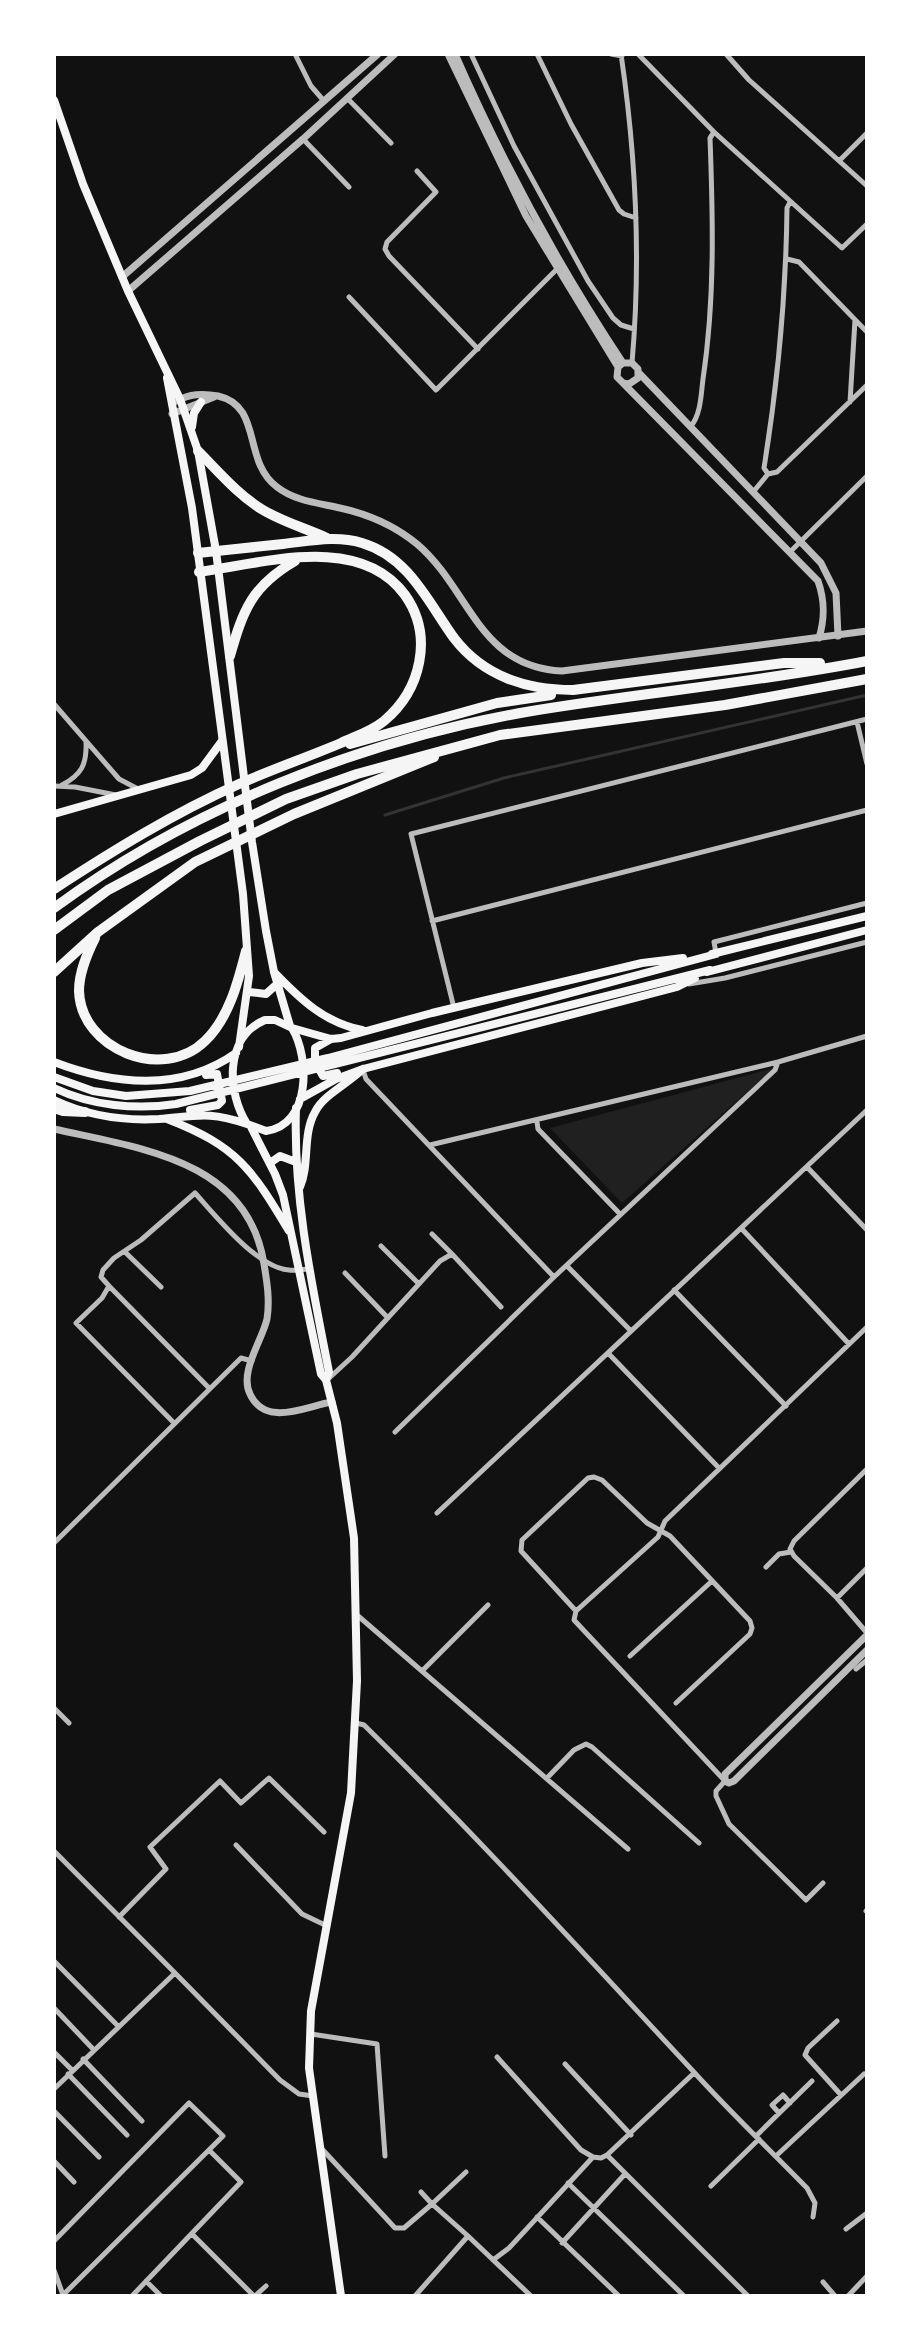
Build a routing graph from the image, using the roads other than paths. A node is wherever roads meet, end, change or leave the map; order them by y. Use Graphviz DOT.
graph roads {
  1 [pos="295,54"];
  2 [pos="378,54"];
  3 [pos="448,54"];
  4 [pos="455,54"];
  5 [pos="471,54"];
  6 [pos="537,54"];
  7 [pos="611,54"];
  8 [pos="638,54"];
  9 [pos="726,54"];
  10 [pos="622,55"];
  11 [pos="390,56"];
  12 [pos="368,57"];
  13 [pos="347,98"];
  14 [pos="54,100"];
  15 [pos="325,102"];
  16 [pos="714,132"];
  17 [pos="867,133"];
  18 [pos="285,134"];
  19 [pos="303,139"];
  20 [pos="391,143"];
  21 [pos="295,146"];
  22 [pos="840,160"];
  23 [pos="417,171"];
  24 [pos="233,178"];
  25 [pos="867,186"];
  26 [pos="349,187"];
  27 [pos="244,189"];
  28 [pos="790,202"];
  29 [pos="636,218"];
  30 [pos="866,227"];
  31 [pos="787,259"];
  32 [pos="558,268"];
  33 [pos="122,277"];
  34 [pos="128,291"];
  35 [pos="349,297"];
  36 [pos="855,319"];
  37 [pos="634,329"];
  38 [pos="867,332"];
  39 [pos="478,349"];
  40 [pos="624,364"];
  41 [pos="638,372"];
  42 [pos="623,383"];
  43 [pos="867,385"];
  44 [pos="216,396"];
  45 [pos="201,402"];
  46 [pos="850,402"];
  47 [pos="174,406"];
  48 [pos="184,409"];
  49 [pos="691,426"];
  50 [pos="193,434"];
  51 [pos="198,451"];
  52 [pos="768,474"];
  53 [pos="867,476"];
  54 [pos="754,491"];
  55 [pos="327,538"];
  56 [pos="802,541"];
  57 [pos="216,551"];
  58 [pos="790,552"];
  59 [pos="198,553"];
  60 [pos="300,558"];
  61 [pos="218,569"];
  62 [pos="199,572"];
  63 [pos="867,631"];
  64 [pos="838,636"];
  65 [pos="819,638"];
  66 [pos="230,656"];
  67 [pos="861,662"];
  68 [pos="867,679"];
  69 [pos="573,690"];
  70 [pos="54,704"];
  71 [pos="867,719"];
  72 [pos="856,722"];
  73 [pos="222,741"];
  74 [pos="86,742"];
  75 [pos="457,745"];
  76 [pos="324,750"];
  77 [pos="867,764"];
  78 [pos="57,786"];
  79 [pos="140,790"];
  80 [pos="118,796"];
  81 [pos="867,810"];
  82 [pos="54,814"];
  83 [pos="54,889"];
  84 [pos="867,903"];
  85 [pos="54,908"];
  86 [pos="867,916"];
  87 [pos="432,921"];
  88 [pos="54,930"];
  89 [pos="867,930"];
  90 [pos="98,932"];
  91 [pos="867,942"];
  92 [pos="246,951"];
  93 [pos="716,954"];
  94 [pos="710,970"];
  95 [pos="54,972"];
  96 [pos="274,972"];
  97 [pos="277,984"];
  98 [pos="677,987"];
  99 [pos="249,992"];
  100 [pos="454,1008"];
  101 [pos="291,1027"];
  102 [pos="364,1030"];
  103 [pos="867,1036"];
  104 [pos="331,1039"];
  105 [pos="238,1050"];
  106 [pos="54,1062"];
  107 [pos="778,1062"];
  108 [pos="361,1069"];
  109 [pos="54,1077"];
  110 [pos="160,1080"];
  111 [pos="54,1088"];
  112 [pos="54,1100"];
  113 [pos="298,1103"];
  114 [pos="54,1108"];
  115 [pos="867,1110"];
  116 [pos="85,1112"];
  117 [pos="179,1117"];
  118 [pos="165,1118"];
  119 [pos="537,1122"];
  120 [pos="249,1126"];
  121 [pos="54,1129"];
  122 [pos="430,1145"];
  123 [pos="296,1162"];
  124 [pos="270,1163"];
  125 [pos="807,1167"];
  126 [pos="299,1188"];
  127 [pos="620,1214"];
  128 [pos="741,1228"];
  129 [pos="867,1230"];
  130 [pos="432,1234"];
  131 [pos="293,1239"];
  132 [pos="381,1246"];
  133 [pos="125,1252"];
  134 [pos="452,1254"];
  135 [pos="263,1259"];
  136 [pos="568,1267"];
  137 [pos="304,1269"];
  138 [pos="345,1273"];
  139 [pos="554,1277"];
  140 [pos="419,1284"];
  141 [pos="109,1286"];
  142 [pos="161,1287"];
  143 [pos="674,1290"];
  144 [pos="501,1307"];
  145 [pos="388,1318"];
  146 [pos="867,1327"];
  147 [pos="630,1330"];
  148 [pos="849,1344"];
  149 [pos="608,1353"];
  150 [pos="252,1361"];
  151 [pos="326,1380"];
  152 [pos="209,1388"];
  153 [pos="332,1402"];
  154 [pos="786,1406"];
  155 [pos="174,1423"];
  156 [pos="395,1432"];
  157 [pos="719,1468"];
  158 [pos="867,1469"];
  159 [pos="437,1513"];
  160 [pos="660,1530"];
  161 [pos="54,1543"];
  162 [pos="792,1554"];
  163 [pos="766,1567"];
  164 [pos="867,1568"];
  165 [pos="712,1581"];
  166 [pos="837,1598"];
  167 [pos="488,1605"];
  168 [pos="576,1611"];
  169 [pos="354,1612"];
  170 [pos="867,1634"];
  171 [pos="860,1642"];
  172 [pos="867,1649"];
  173 [pos="630,1656"];
  174 [pos="867,1660"];
  175 [pos="856,1669"];
  176 [pos="422,1671"];
  177 [pos="676,1703"];
  178 [pos="54,1708"];
  179 [pos="69,1723"];
  180 [pos="356,1723"];
  181 [pos="547,1778"];
  182 [pos="725,1781"];
  183 [pos="324,1832"];
  184 [pos="699,1843"];
  185 [pos="236,1845"];
  186 [pos="628,1849"];
  187 [pos="54,1851"];
  188 [pos="823,1883"];
  189 [pos="119,1917"];
  190 [pos="325,1925"];
  191 [pos="54,1961"];
  192 [pos="175,1973"];
  193 [pos="54,2008"];
  194 [pos="837,2021"];
  195 [pos="118,2026"];
  196 [pos="311,2034"];
  197 [pos="93,2049"];
  198 [pos="54,2052"];
  199 [pos="497,2057"];
  200 [pos="83,2059"];
  201 [pos="565,2064"];
  202 [pos="70,2072"];
  203 [pos="694,2073"];
  204 [pos="864,2074"];
  205 [pos="812,2081"];
  206 [pos="54,2089"];
  207 [pos="841,2095"];
  208 [pos="313,2096"];
  209 [pos="790,2103"];
  210 [pos="54,2111"];
  211 [pos="779,2113"];
  212 [pos="142,2121"];
  213 [pos="127,2135"];
  214 [pos="631,2135"];
  215 [pos="758,2138"];
  216 [pos="320,2147"];
  217 [pos="209,2150"];
  218 [pos="607,2155"];
  219 [pos="385,2156"];
  220 [pos="776,2156"];
  221 [pos="99,2157"];
  222 [pos="593,2157"];
  223 [pos="54,2161"];
  224 [pos="466,2172"];
  225 [pos="625,2174"];
  226 [pos="74,2182"];
  227 [pos="568,2183"];
  228 [pos="711,2186"];
  229 [pos="421,2192"];
  230 [pos="432,2204"];
  231 [pos="593,2208"];
  232 [pos="867,2213"];
  233 [pos="537,2217"];
  234 [pos="813,2217"];
  235 [pos="846,2229"];
  236 [pos="192,2234"];
  237 [pos="468,2236"];
  238 [pos="54,2241"];
  239 [pos="562,2243"];
  240 [pos="493,2260"];
  241 [pos="54,2270"];
  242 [pos="867,2276"];
  243 [pos="146,2281"];
  244 [pos="823,2282"];
  245 [pos="266,2286"];
  246 [pos="63,2295"];
  247 [pos="132,2296"];
  248 [pos="161,2296"];
  249 [pos="254,2296"];
  250 [pos="341,2296"];
  251 [pos="415,2296"];
  252 [pos="531,2296"];
  253 [pos="619,2296"];
  254 [pos="684,2296"];
  255 [pos="748,2296"];
  256 [pos="835,2296"];
  257 [pos="848,2296"];
  1 -- 15 [label="street"];
  2 -- 12 [label="street"];
  3 -- 32 [label="street"];
  4 -- 40 [label="street"];
  5 -- 37 [label="street"];
  6 -- 29 [label="street"];
  7 -- 10 [label="street"];
  8 -- 16 [label="street"];
  9 -- 22 [label="street"];
  10 -- 29 [label="street"];
  11 -- 13 [label="street"];
  12 -- 15 [label="street"];
  13 -- 19 [label="street"];
  13 -- 20 [label="street"];
  14 -- 33 [label="main road"];
  15 -- 18 [label="street"];
  16 -- 28 [label="street"];
  16 -- 49 [label="street"];
  17 -- 22 [label="street"];
  18 -- 21 [label="street"];
  18 -- 24 [label="street"];
  19 -- 21 [label="street"];
  19 -- 26 [label="street"];
  21 -- 27 [label="street"];
  22 -- 25 [label="street"];
  23 -- 39 [label="street"];
  24 -- 27 [label="street"];
  24 -- 33 [label="street"];
  27 -- 34 [label="street"];
  28 -- 30 [label="street"];
  28 -- 31 [label="street"];
  29 -- 37 [label="street"];
  31 -- 36 [label="street"];
  31 -- 52 [label="street"];
  32 -- 39 [label="street"];
  32 -- 40 [label="street"];
  33 -- 34 [label="main road"];
  34 -- 47 [label="main road"];
  35 -- 39 [label="street"];
  36 -- 38 [label="street"];
  36 -- 46 [label="street"];
  37 -- 40 [label="street"];
  40 -- 41 [label="street"];
  40 -- 42 [label="street"];
  41 -- 42 [label="street"];
  41 -- 49 [label="street"];
  42 -- 58 [label="street"];
  43 -- 46 [label="street"];
  44 -- 45 [label="street"];
  44 -- 47 [label="street"];
  44 -- 65 [label="street"];
  45 -- 48 [label="street"];
  45 -- 50 [label="main road"];
  46 -- 52 [label="street"];
  47 -- 48 [label="main road"];
  47 -- 59 [label="main road"];
  48 -- 50 [label="main road"];
  49 -- 54 [label="street"];
  50 -- 51 [label="main road"];
  51 -- 55 [label="highway"];
  51 -- 57 [label="main road"];
  52 -- 54 [label="street"];
  53 -- 56 [label="street"];
  54 -- 56 [label="street"];
  55 -- 57 [label="highway"];
  55 -- 69 [label="highway"];
  56 -- 58 [label="street"];
  56 -- 64 [label="street"];
  57 -- 59 [label="highway"];
  57 -- 61 [label="main road"];
  58 -- 65 [label="street"];
  59 -- 62 [label="main road"];
  60 -- 61 [label="highway"];
  60 -- 66 [label="highway"];
  60 -- 76 [label="highway"];
  61 -- 62 [label="highway"];
  61 -- 66 [label="main road"];
  62 -- 73 [label="main road"];
  63 -- 64 [label="street"];
  64 -- 65 [label="street"];
  66 -- 96 [label="main road"];
  67 -- 69 [label="highway"];
  67 -- 85 [label="highway"];
  68 -- 75 [label="highway"];
  69 -- 76 [label="highway"];
  70 -- 74 [label="street"];
  71 -- 72 [label="street"];
  72 -- 77 [label="street"];
  72 -- 87 [label="street"];
  73 -- 79 [label="main road"];
  73 -- 92 [label="main road"];
  74 -- 78 [label="street"];
  74 -- 79 [label="street"];
  75 -- 88 [label="highway"];
  75 -- 90 [label="highway"];
  76 -- 83 [label="highway"];
  78 -- 80 [label="street"];
  79 -- 80 [label="main road"];
  80 -- 82 [label="main road"];
  81 -- 87 [label="street"];
  84 -- 93 [label="street"];
  86 -- 93 [label="main road"];
  87 -- 100 [label="street"];
  89 -- 94 [label="main road"];
  90 -- 92 [label="highway"];
  90 -- 95 [label="highway"];
  91 -- 98 [label="street"];
  92 -- 99 [label="main road"];
  93 -- 100 [label="main road"];
  93 -- 109 [label="main road"];
  94 -- 98 [label="main road"];
  94 -- 111 [label="main road"];
  96 -- 97 [label="main road"];
  96 -- 102 [label="main road"];
  97 -- 99 [label="main road"];
  97 -- 101 [label="main road"];
  98 -- 108 [label="main road"];
  99 -- 105 [label="main road"];
  100 -- 102 [label="main road"];
  101 -- 104 [label="main road"];
  101 -- 105 [label="main road"];
  101 -- 113 [label="main road"];
  102 -- 104 [label="main road"];
  103 -- 107 [label="street"];
  104 -- 108 [label="main road"];
  105 -- 110 [label="main road"];
  105 -- 120 [label="main road"];
  106 -- 110 [label="main road"];
  107 -- 119 [label="street"];
  107 -- 127 [label="street"];
  108 -- 113 [label="main road"];
  108 -- 122 [label="street"];
  108 -- 126 [label="main road"];
  110 -- 117 [label="main road"];
  112 -- 116 [label="main road"];
  113 -- 120 [label="main road"];
  113 -- 123 [label="main road"];
  114 -- 116 [label="highway"];
  115 -- 125 [label="street"];
  116 -- 118 [label="main road"];
  117 -- 118 [label="main road"];
  117 -- 120 [label="main road"];
  118 -- 131 [label="main road"];
  119 -- 122 [label="street"];
  119 -- 127 [label="street"];
  120 -- 124 [label="main road"];
  121 -- 135 [label="street"];
  122 -- 139 [label="street"];
  123 -- 124 [label="main road"];
  123 -- 126 [label="main road"];
  124 -- 131 [label="main road"];
  125 -- 128 [label="street"];
  125 -- 129 [label="street"];
  126 -- 137 [label="main road"];
  127 -- 136 [label="street"];
  128 -- 143 [label="street"];
  128 -- 148 [label="street"];
  130 -- 134 [label="street"];
  131 -- 137 [label="main road"];
  132 -- 140 [label="street"];
  133 -- 135 [label="street"];
  133 -- 141 [label="street"];
  133 -- 142 [label="street"];
  134 -- 140 [label="street"];
  134 -- 144 [label="street"];
  135 -- 137 [label="street"];
  135 -- 150 [label="street"];
  136 -- 139 [label="street"];
  136 -- 147 [label="street"];
  137 -- 151 [label="main road"];
  138 -- 145 [label="street"];
  139 -- 156 [label="street"];
  140 -- 145 [label="street"];
  141 -- 152 [label="street"];
  141 -- 155 [label="street"];
  143 -- 147 [label="street"];
  143 -- 154 [label="street"];
  145 -- 151 [label="street"];
  146 -- 148 [label="street"];
  147 -- 149 [label="street"];
  148 -- 154 [label="street"];
  149 -- 157 [label="street"];
  149 -- 159 [label="street"];
  150 -- 152 [label="street"];
  150 -- 153 [label="street"];
  151 -- 153 [label="main road"];
  152 -- 155 [label="street"];
  153 -- 169 [label="main road"];
  154 -- 157 [label="street"];
  155 -- 161 [label="street"];
  157 -- 160 [label="street"];
  158 -- 162 [label="street"];
  160 -- 165 [label="street"];
  160 -- 168 [label="street"];
  160 -- 168 [label="street"];
  162 -- 163 [label="street"];
  162 -- 166 [label="street"];
  164 -- 166 [label="street"];
  165 -- 173 [label="street"];
  165 -- 177 [label="street"];
  166 -- 170 [label="street"];
  167 -- 176 [label="street"];
  168 -- 182 [label="street"];
  169 -- 176 [label="street"];
  169 -- 180 [label="main road"];
  170 -- 171 [label="street"];
  171 -- 172 [label="street"];
  171 -- 182 [label="street"];
  172 -- 182 [label="street"];
  174 -- 175 [label="street"];
  176 -- 181 [label="street"];
  178 -- 179 [label="street"];
  180 -- 190 [label="main road"];
  180 -- 203 [label="street"];
  181 -- 184 [label="street"];
  181 -- 186 [label="street"];
  182 -- 188 [label="street"];
  183 -- 189 [label="street"];
  185 -- 190 [label="street"];
  187 -- 189 [label="street"];
  189 -- 192 [label="street"];
  190 -- 196 [label="main road"];
  191 -- 195 [label="street"];
  192 -- 195 [label="street"];
  192 -- 208 [label="street"];
  193 -- 197 [label="street"];
  194 -- 207 [label="street"];
  195 -- 197 [label="street"];
  196 -- 208 [label="main road"];
  196 -- 219 [label="street"];
  197 -- 200 [label="street"];
  198 -- 202 [label="street"];
  199 -- 222 [label="street"];
  200 -- 202 [label="street"];
  200 -- 212 [label="street"];
  201 -- 214 [label="street"];
  202 -- 206 [label="street"];
  202 -- 213 [label="street"];
  203 -- 214 [label="street"];
  203 -- 215 [label="street"];
  204 -- 207 [label="street"];
  205 -- 209 [label="street"];
  207 -- 220 [label="street"];
  208 -- 216 [label="main road"];
  209 -- 211 [label="street"];
  209 -- 211 [label="street"];
  210 -- 221 [label="street"];
  211 -- 215 [label="street"];
  214 -- 218 [label="street"];
  215 -- 220 [label="street"];
  215 -- 228 [label="street"];
  216 -- 230 [label="street"];
  216 -- 250 [label="main road"];
  217 -- 236 [label="street"];
  217 -- 238 [label="street"];
  217 -- 246 [label="street"];
  218 -- 222 [label="street"];
  218 -- 225 [label="street"];
  220 -- 234 [label="street"];
  222 -- 227 [label="street"];
  223 -- 226 [label="street"];
  224 -- 230 [label="street"];
  225 -- 231 [label="street"];
  225 -- 255 [label="street"];
  227 -- 231 [label="street"];
  227 -- 233 [label="street"];
  229 -- 230 [label="street"];
  230 -- 237 [label="street"];
  231 -- 239 [label="street"];
  231 -- 254 [label="street"];
  232 -- 235 [label="street"];
  233 -- 239 [label="street"];
  233 -- 240 [label="street"];
  236 -- 243 [label="street"];
  236 -- 249 [label="street"];
  237 -- 240 [label="street"];
  237 -- 251 [label="street"];
  239 -- 253 [label="street"];
  240 -- 252 [label="street"];
  241 -- 246 [label="street"];
  242 -- 257 [label="street"];
  243 -- 247 [label="street"];
  243 -- 248 [label="street"];
  244 -- 256 [label="street"];
  245 -- 249 [label="street"];
}
